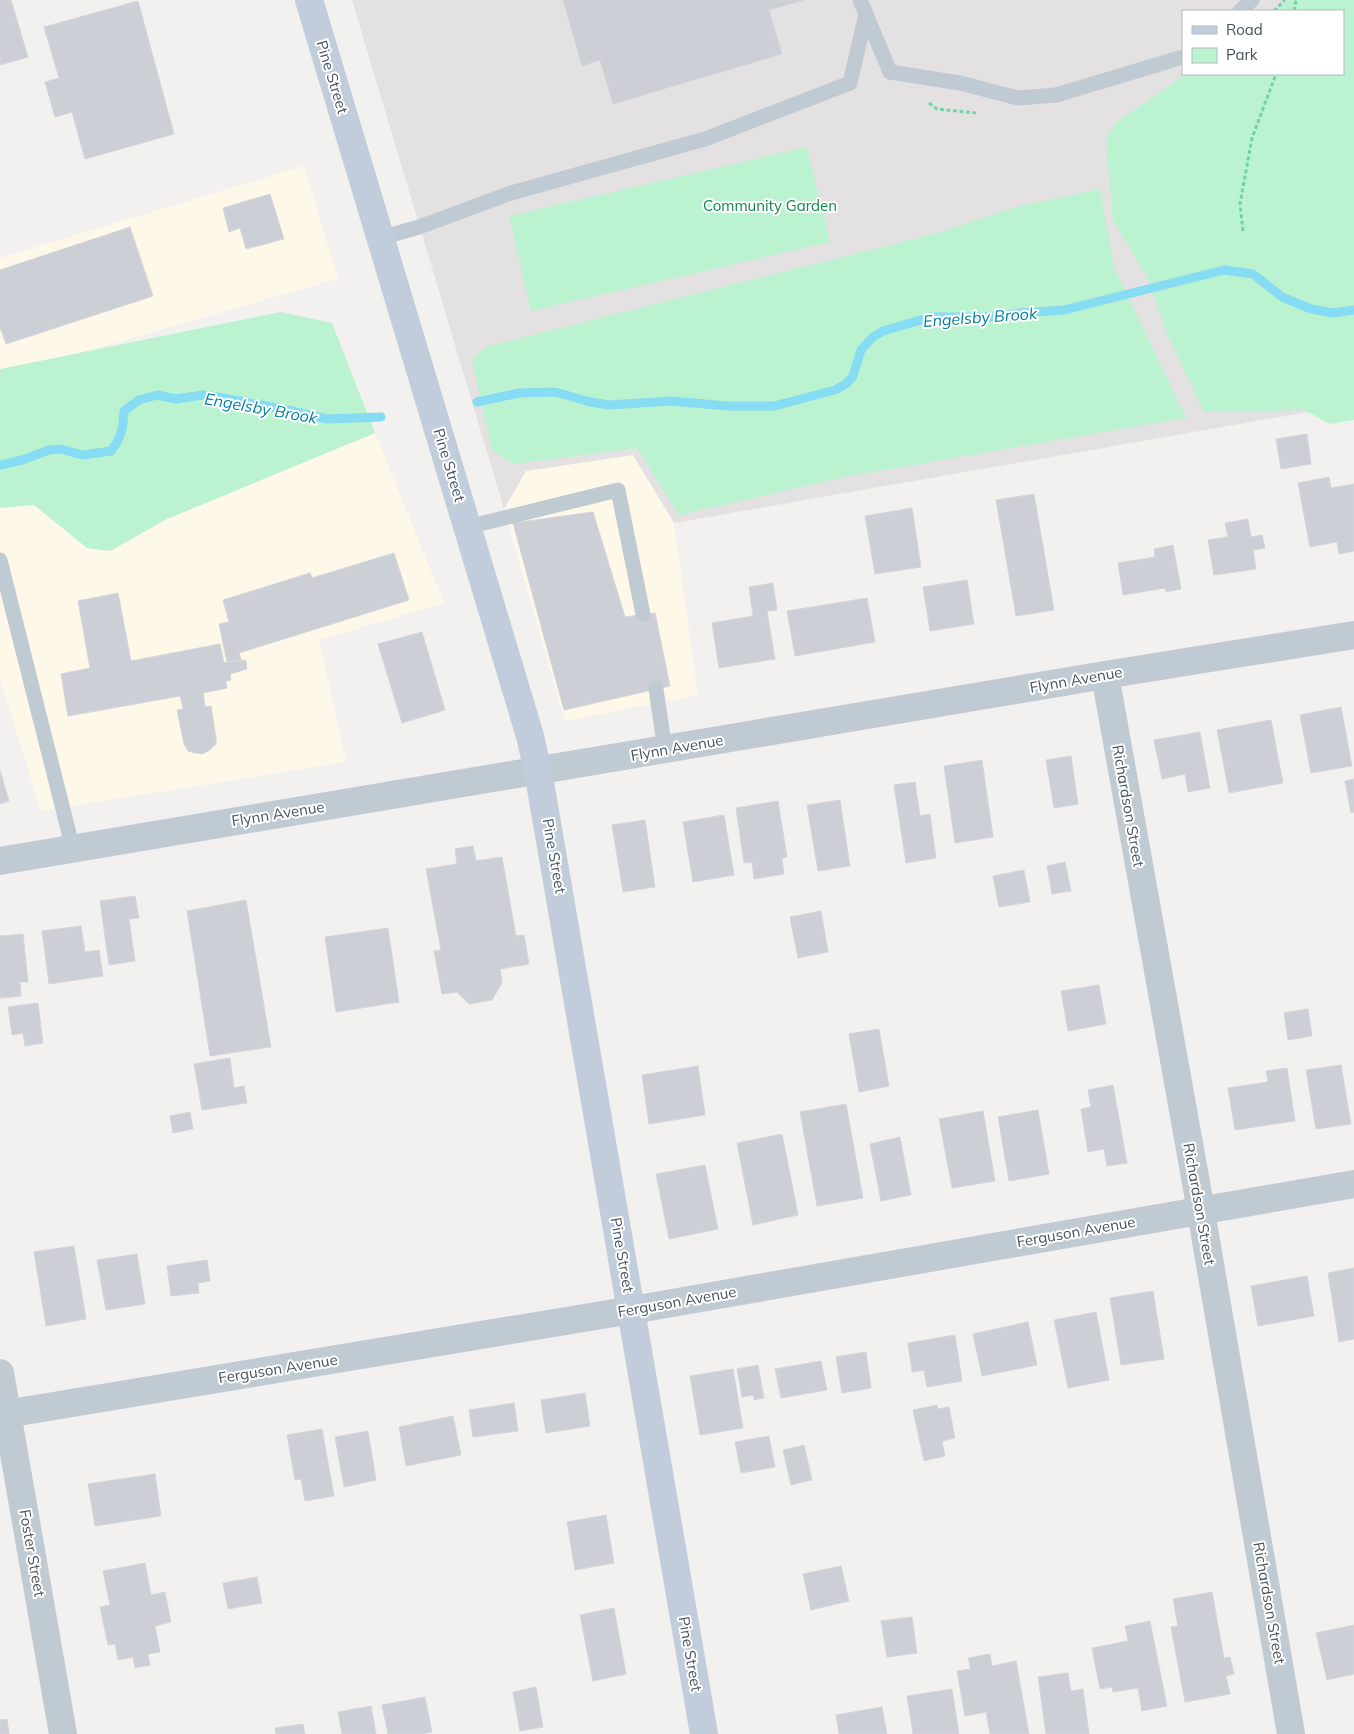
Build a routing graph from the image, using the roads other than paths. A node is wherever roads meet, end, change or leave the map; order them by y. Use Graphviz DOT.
graph roads {
  1 [pos="309,0"];
  2 [pos="1252,0"];
  3 [pos="863,7"];
  4 [pos="1241,10"];
  5 [pos="1182,57"];
  6 [pos="381,238"];
  7 [pos="467,527"];
  8 [pos="0,560"];
  9 [pos="643,614"];
  10 [pos="1354,635"];
  11 [pos="1105,675"];
  12 [pos="656,689"];
  13 [pos="665,750"];
  14 [pos="538,771"];
  15 [pos="73,848"];
  16 [pos="0,861"];
  17 [pos="1354,1184"];
  18 [pos="1200,1210"];
  19 [pos="632,1310"];
  20 [pos="0,1373"];
  21 [pos="4,1415"];
  22 [pos="63,1734"];
  23 [pos="704,1734"];
  24 [pos="1292,1734"];
  1 -- 6 [label="main road, Pine Street"];
  2 -- 4 [label="lane"];
  3 -- 5 [label="lane"];
  3 -- 6 [label="lane"];
  6 -- 7 [label="main road, Pine Street"];
  7 -- 9 [label="lane"];
  7 -- 14 [label="main road, Pine Street"];
  8 -- 15 [label="lane"];
  10 -- 11 [label="street, Flynn Avenue"];
  11 -- 13 [label="street, Flynn Avenue"];
  11 -- 18 [label="street, Richardson Street"];
  12 -- 13 [label="lane"];
  13 -- 14 [label="street, Flynn Avenue"];
  14 -- 15 [label="street, Flynn Avenue"];
  14 -- 19 [label="main road, Pine Street"];
  15 -- 16 [label="street, Flynn Avenue"];
  17 -- 18 [label="street, Ferguson Avenue"];
  18 -- 19 [label="street, Ferguson Avenue"];
  18 -- 24 [label="street, Richardson Street"];
  19 -- 21 [label="street, Ferguson Avenue"];
  19 -- 23 [label="main road, Pine Street"];
  20 -- 21 [label="street, Foster Street"];
  21 -- 22 [label="street, Foster Street"];
}
